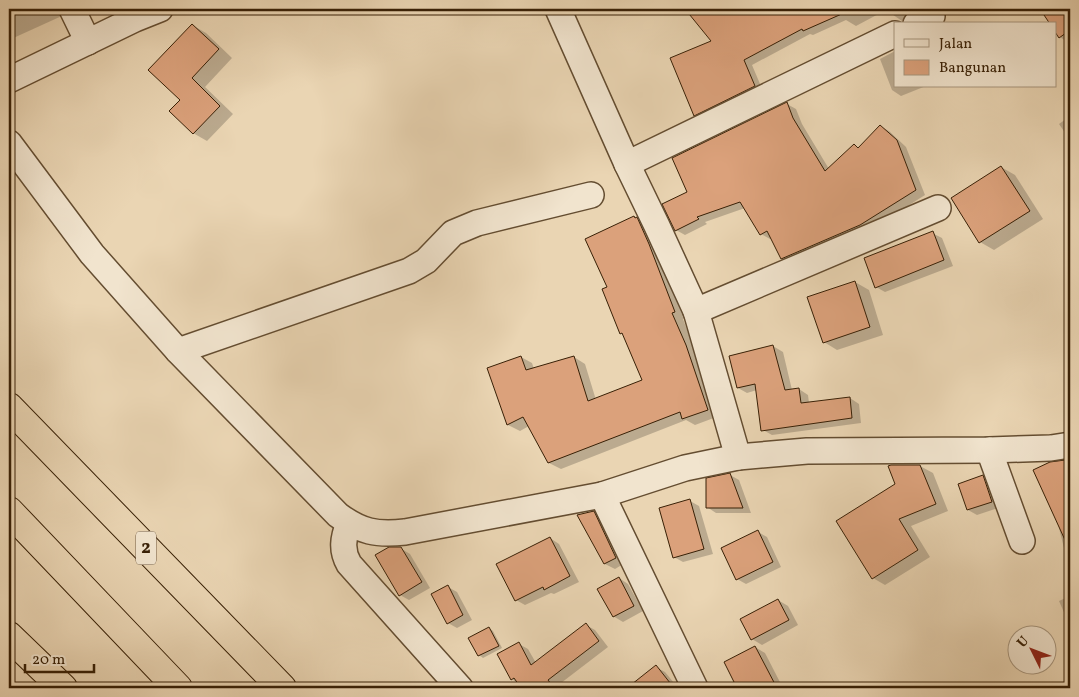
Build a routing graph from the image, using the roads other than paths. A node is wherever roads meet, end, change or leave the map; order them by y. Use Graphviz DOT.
graph roads {
  1 [pos="72,9"];
  2 [pos="160,9"];
  3 [pos="558,9"];
  4 [pos="133,14"];
  5 [pos="894,34"];
  6 [pos="88,42"];
  7 [pos="9,80"];
  8 [pos="9,143"];
  9 [pos="627,164"];
  10 [pos="591,195"];
  11 [pos="938,208"];
  12 [pos="696,311"];
  13 [pos="178,350"];
  14 [pos="9,407"];
  15 [pos="1070,446"];
  16 [pos="990,450"];
  17 [pos="738,457"];
  18 [pos="602,495"];
  19 [pos="9,511"];
  20 [pos="349,523"];
  21 [pos="1022,541"];
  22 [pos="9,636"];
  23 [pos="63,688"];
  24 [pos="178,688"];
  25 [pos="282,688"];
  26 [pos="460,688"];
  27 [pos="695,688"];
  1 -- 6 [label="street"];
  2 -- 4 [label="street"];
  3 -- 9 [label="street"];
  4 -- 6 [label="street"];
  5 -- 9 [label="street"];
  6 -- 7 [label="street"];
  8 -- 13 [label="street"];
  9 -- 12 [label="street"];
  10 -- 13 [label="street"];
  11 -- 12 [label="street"];
  12 -- 17 [label="street"];
  13 -- 20 [label="street"];
  14 -- 25 [label="highway, 2"];
  15 -- 16 [label="street"];
  16 -- 17 [label="street"];
  16 -- 21 [label="street"];
  17 -- 18 [label="street"];
  18 -- 20 [label="street"];
  18 -- 27 [label="street"];
  19 -- 24 [label="highway"];
  20 -- 26 [label="street"];
  22 -- 23 [label="highway"];
}
